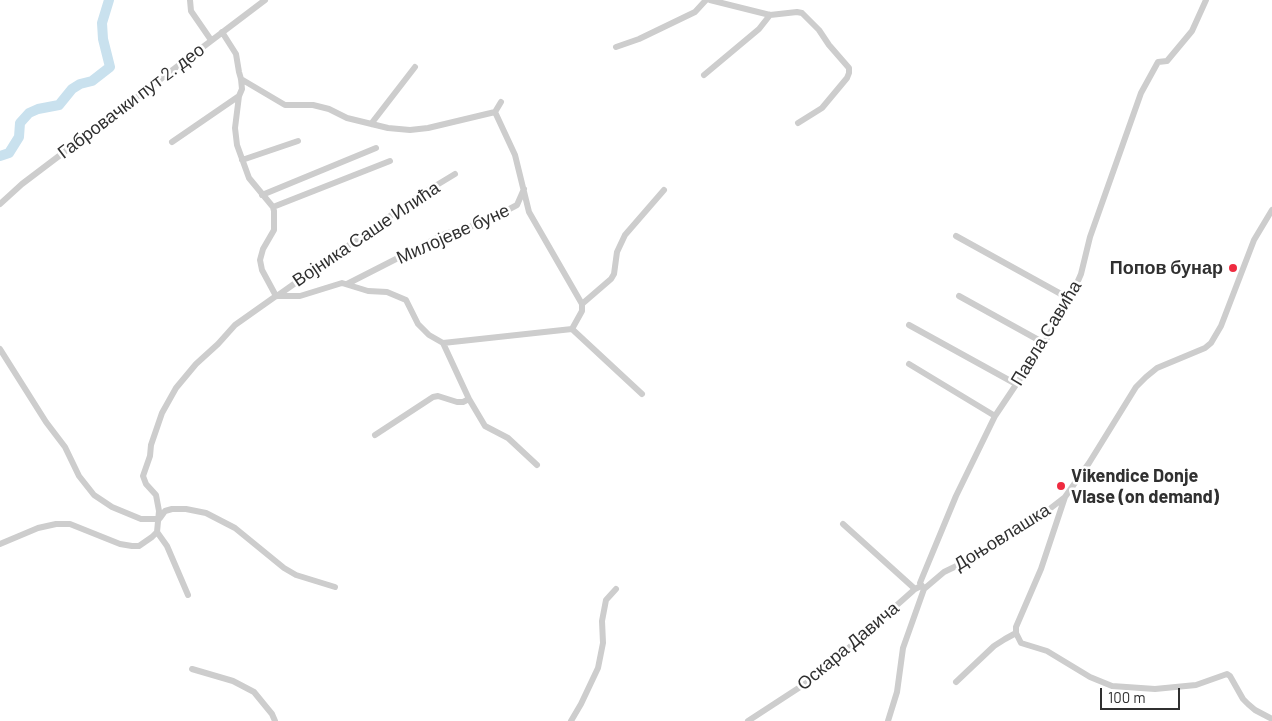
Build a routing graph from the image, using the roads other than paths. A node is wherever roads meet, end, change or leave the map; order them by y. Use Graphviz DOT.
graph roads {
  1 [pos="190,0"];
  2 [pos="265,0"];
  3 [pos="706,0"];
  4 [pos="710,0"];
  5 [pos="1206,0"];
  6 [pos="770,15"];
  7 [pos="222,32"];
  8 [pos="211,40"];
  9 [pos="616,48"];
  10 [pos="415,67"];
  11 [pos="704,75"];
  12 [pos="241,79"];
  13 [pos="239,96"];
  14 [pos="501,102"];
  15 [pos="495,112"];
  16 [pos="798,123"];
  17 [pos="371,124"];
  18 [pos="298,140"];
  19 [pos="172,142"];
  20 [pos="376,148"];
  21 [pos="242,160"];
  22 [pos="390,161"];
  23 [pos="455,174"];
  24 [pos="524,189"];
  25 [pos="664,190"];
  26 [pos="262,195"];
  27 [pos="0,204"];
  28 [pos="273,207"];
  29 [pos="1272,210"];
  30 [pos="956,236"];
  31 [pos="347,284"];
  32 [pos="278,296"];
  33 [pos="959,296"];
  34 [pos="1070,299"];
  35 [pos="582,304"];
  36 [pos="909,325"];
  37 [pos="572,329"];
  38 [pos="443,343"];
  39 [pos="1044,343"];
  40 [pos="0,349"];
  41 [pos="909,364"];
  42 [pos="1016,384"];
  43 [pos="642,394"];
  44 [pos="469,399"];
  45 [pos="995,416"];
  46 [pos="375,435"];
  47 [pos="537,465"];
  48 [pos="1065,497"];
  49 [pos="159,519"];
  50 [pos="844,524"];
  51 [pos="158,532"];
  52 [pos="0,544"];
  53 [pos="335,587"];
  54 [pos="920,588"];
  55 [pos="616,589"];
  56 [pos="188,596"];
  57 [pos="1016,633"];
  58 [pos="192,669"];
  59 [pos="956,682"];
  60 [pos="1272,719"];
  61 [pos="275,721"];
  62 [pos="571,721"];
  63 [pos="748,721"];
  64 [pos="888,721"];
  1 -- 8 [label="street"];
  2 -- 7 [label="street, Габровачки пут 2. део"];
  3 -- 9 [label="street"];
  4 -- 6 [label="street"];
  5 -- 34 [label="street, Павла Савића"];
  6 -- 11 [label="street"];
  6 -- 16 [label="street"];
  7 -- 8 [label="street, Габровачки пут 2. део"];
  7 -- 12 [label="street"];
  8 -- 27 [label="street, Габровачки пут 2. део"];
  10 -- 17 [label="street"];
  12 -- 13 [label="street"];
  12 -- 17 [label="street"];
  13 -- 19 [label="street"];
  13 -- 21 [label="street"];
  14 -- 15 [label="street"];
  15 -- 17 [label="street"];
  15 -- 24 [label="street"];
  18 -- 21 [label="street"];
  20 -- 26 [label="street"];
  21 -- 26 [label="street"];
  22 -- 28 [label="street"];
  23 -- 32 [label="street, Војника Саше Илића"];
  24 -- 31 [label="street, Милојеве буне"];
  24 -- 35 [label="street"];
  25 -- 35 [label="street"];
  26 -- 28 [label="street"];
  28 -- 32 [label="street"];
  29 -- 48 [label="street, Доњовлашка"];
  30 -- 34 [label="street"];
  31 -- 32 [label="street, Милојеве буне"];
  31 -- 38 [label="street, Милојеве буне"];
  32 -- 49 [label="street, Војника Саше Илића"];
  33 -- 39 [label="street"];
  34 -- 39 [label="street, Павла Савића"];
  35 -- 37 [label="street"];
  36 -- 42 [label="street"];
  37 -- 38 [label="street"];
  37 -- 43 [label="street"];
  38 -- 44 [label="street"];
  39 -- 42 [label="street, Павла Савића"];
  40 -- 49 [label="street"];
  41 -- 45 [label="street"];
  42 -- 45 [label="street, Павла Савића"];
  44 -- 46 [label="street"];
  44 -- 47 [label="street"];
  45 -- 54 [label="street, Павла Савића"];
  48 -- 54 [label="street, Доњовлашка"];
  48 -- 57 [label="street"];
  49 -- 51 [label="street, Војника Саше Илића"];
  49 -- 53 [label="street"];
  50 -- 54 [label="street"];
  51 -- 52 [label="street"];
  51 -- 56 [label="street"];
  54 -- 63 [label="street, Оскара Давича"];
  54 -- 64 [label="street"];
  55 -- 62 [label="street"];
  57 -- 59 [label="street"];
  57 -- 60 [label="street"];
  58 -- 61 [label="street"];
}
